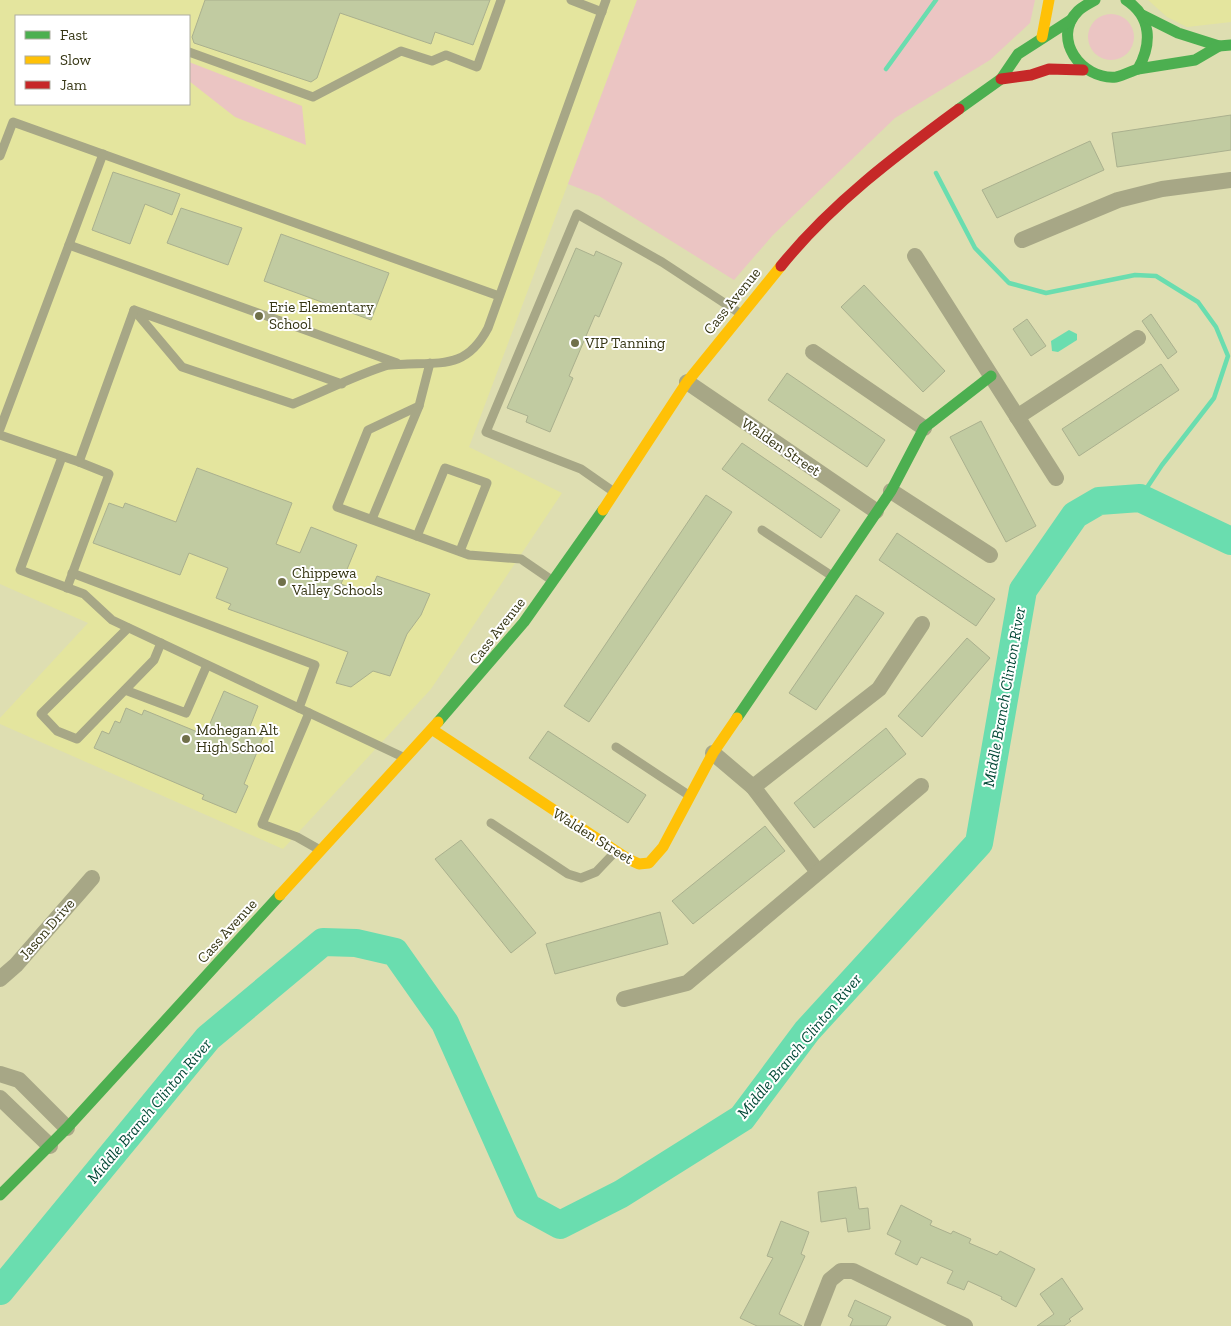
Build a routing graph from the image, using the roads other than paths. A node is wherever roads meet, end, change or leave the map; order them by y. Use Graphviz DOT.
graph roads {
  1 [pos="501,0"];
  2 [pos="571,0"];
  3 [pos="606,0"];
  4 [pos="1049,0"];
  5 [pos="1074,0"];
  6 [pos="1095,0"];
  7 [pos="1126,0"];
  8 [pos="602,12"];
  9 [pos="1142,15"];
  10 [pos="1073,18"];
  11 [pos="1042,38"];
  12 [pos="1225,46"];
  13 [pos="190,52"];
  14 [pos="1138,69"];
  15 [pos="1084,70"];
  16 [pos="1001,79"];
  17 [pos="103,154"];
  18 [pos="0,156"];
  19 [pos="1231,180"];
  20 [pos="1022,240"];
  21 [pos="69,245"];
  22 [pos="916,256"];
  23 [pos="499,296"];
  24 [pos="134,310"];
  25 [pos="741,314"];
  26 [pos="1138,338"];
  27 [pos="813,352"];
  28 [pos="430,364"];
  29 [pos="402,365"];
  30 [pos="991,376"];
  31 [pos="687,382"];
  32 [pos="342,384"];
  33 [pos="419,406"];
  34 [pos="1017,417"];
  35 [pos="924,428"];
  36 [pos="0,429"];
  37 [pos="0,435"];
  38 [pos="62,457"];
  39 [pos="79,462"];
  40 [pos="1056,478"];
  41 [pos="891,491"];
  42 [pos="614,492"];
  43 [pos="876,511"];
  44 [pos="372,520"];
  45 [pos="762,530"];
  46 [pos="417,536"];
  47 [pos="460,551"];
  48 [pos="990,555"];
  49 [pos="72,573"];
  50 [pos="832,576"];
  51 [pos="554,581"];
  52 [pos="67,588"];
  53 [pos="922,624"];
  54 [pos="128,628"];
  55 [pos="161,643"];
  56 [pos="207,665"];
  57 [pos="125,690"];
  58 [pos="299,708"];
  59 [pos="309,713"];
  60 [pos="433,730"];
  61 [pos="616,747"];
  62 [pos="713,753"];
  63 [pos="406,758"];
  64 [pos="921,786"];
  65 [pos="753,787"];
  66 [pos="690,796"];
  67 [pos="491,823"];
  68 [pos="320,850"];
  69 [pos="615,852"];
  70 [pos="818,872"];
  71 [pos="92,878"];
  72 [pos="0,979"];
  73 [pos="624,999"];
  74 [pos="0,1074"];
  75 [pos="0,1098"];
  76 [pos="67,1128"];
  77 [pos="50,1146"];
  78 [pos="0,1195"];
  79 [pos="812,1326"];
  80 [pos="965,1326"];
  1 -- 13 [label="lane"];
  2 -- 8 [label="lane"];
  3 -- 8 [label="lane"];
  4 -- 11 [label="main road"];
  5 -- 10 [label="main road"];
  6 -- 10 [label="main road, Cass Avenue"];
  7 -- 9 [label="main road"];
  8 -- 23 [label="lane"];
  9 -- 12 [label="main road"];
  9 -- 14 [label="main road"];
  10 -- 11 [label="main road, Cass Avenue"];
  10 -- 15 [label="main road"];
  11 -- 16 [label="main road, Cass Avenue"];
  12 -- 14 [label="main road, Cass Avenue"];
  14 -- 15 [label="main road, Cass Avenue"];
  15 -- 16 [label="main road, Cass Avenue"];
  16 -- 25 [label="main road, Cass Avenue"];
  17 -- 18 [label="lane"];
  17 -- 21 [label="lane"];
  17 -- 23 [label="lane"];
  19 -- 20 [label="street"];
  21 -- 29 [label="lane"];
  21 -- 36 [label="lane"];
  22 -- 30 [label="street"];
  23 -- 28 [label="lane"];
  24 -- 32 [label="lane"];
  24 -- 32 [label="lane"];
  24 -- 39 [label="lane"];
  25 -- 31 [label="main road, Cass Avenue"];
  25 -- 42 [label="lane"];
  26 -- 34 [label="street"];
  27 -- 35 [label="street"];
  28 -- 29 [label="lane"];
  28 -- 33 [label="lane"];
  29 -- 32 [label="lane"];
  30 -- 34 [label="street"];
  30 -- 35 [label="main road, Walden Street"];
  31 -- 42 [label="main road, Cass Avenue"];
  31 -- 43 [label="street, Walden Street"];
  33 -- 44 [label="lane"];
  33 -- 44 [label="lane"];
  34 -- 40 [label="street"];
  35 -- 41 [label="main road, Walden Street"];
  37 -- 38 [label="lane"];
  38 -- 39 [label="lane"];
  38 -- 52 [label="lane"];
  39 -- 49 [label="lane"];
  41 -- 43 [label="main road, Walden Street"];
  41 -- 48 [label="street"];
  42 -- 51 [label="main road, Cass Avenue"];
  43 -- 50 [label="main road, Walden Street"];
  44 -- 46 [label="lane"];
  45 -- 50 [label="lane"];
  46 -- 47 [label="lane"];
  46 -- 47 [label="lane"];
  47 -- 51 [label="lane"];
  49 -- 52 [label="lane"];
  49 -- 58 [label="lane"];
  50 -- 62 [label="main road, Walden Street"];
  51 -- 60 [label="main road, Cass Avenue"];
  52 -- 54 [label="lane"];
  53 -- 65 [label="street"];
  54 -- 55 [label="lane"];
  54 -- 57 [label="lane"];
  55 -- 56 [label="lane"];
  55 -- 57 [label="lane"];
  56 -- 57 [label="lane"];
  56 -- 58 [label="lane"];
  58 -- 59 [label="lane"];
  59 -- 63 [label="lane"];
  59 -- 68 [label="lane"];
  60 -- 63 [label="main road, Cass Avenue"];
  60 -- 69 [label="main road, Walden Street"];
  61 -- 66 [label="lane"];
  62 -- 65 [label="street"];
  62 -- 66 [label="main road, Walden Street"];
  63 -- 68 [label="main road, Cass Avenue"];
  64 -- 70 [label="street"];
  65 -- 70 [label="street"];
  66 -- 69 [label="main road, Walden Street"];
  67 -- 69 [label="lane"];
  68 -- 76 [label="main road, Cass Avenue"];
  70 -- 73 [label="street"];
  71 -- 72 [label="street, Jason Drive"];
  74 -- 76 [label="street"];
  75 -- 77 [label="street"];
  76 -- 77 [label="main road, Cass Avenue"];
  77 -- 78 [label="main road, Cass Avenue"];
  79 -- 80 [label="street"];
}
